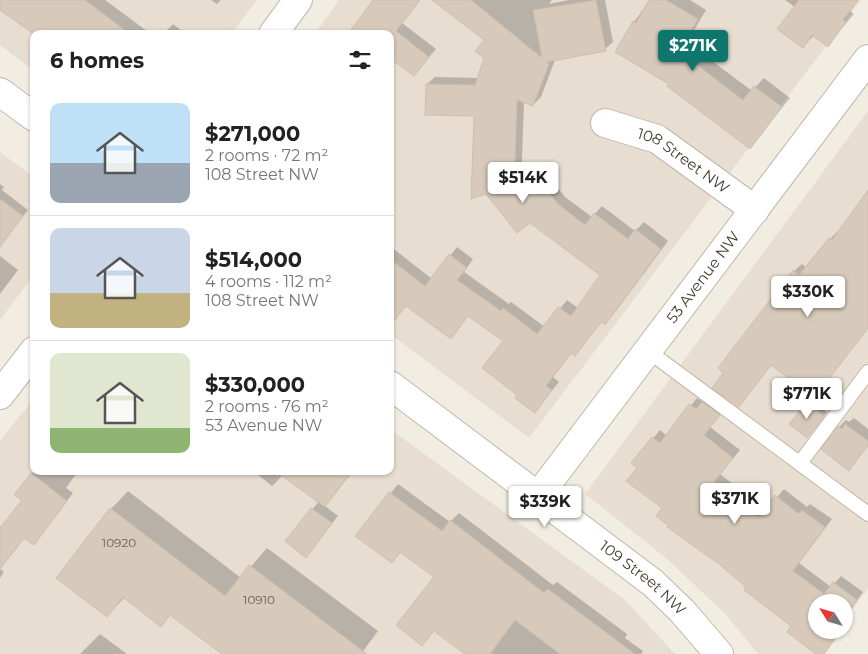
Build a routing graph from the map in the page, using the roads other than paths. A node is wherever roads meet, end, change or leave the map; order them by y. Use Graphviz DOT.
graph roads {
  1 [pos="298,0"];
  2 [pos="276,30"];
  3 [pos="868,59"];
  4 [pos="0,92"];
  5 [pos="30,114"];
  6 [pos="605,123"];
  7 [pos="755,210"];
  8 [pos="648,351"];
  9 [pos="30,356"];
  10 [pos="868,372"];
  11 [pos="394,388"];
  12 [pos="0,395"];
  13 [pos="800,464"];
  14 [pos="538,496"];
  15 [pos="868,514"];
  16 [pos="719,654"];
  1 -- 2 [label="street"];
  3 -- 7 [label="street, 53 Avenue NW"];
  4 -- 5 [label="street"];
  6 -- 7 [label="street, 108 Street NW"];
  7 -- 8 [label="street, 53 Avenue NW"];
  8 -- 13 [label="lane"];
  8 -- 14 [label="street, 53 Avenue NW"];
  9 -- 12 [label="street"];
  10 -- 13 [label="lane"];
  11 -- 14 [label="street, 109 Street NW"];
  13 -- 15 [label="lane"];
  14 -- 16 [label="street, 109 Street NW"];
}
